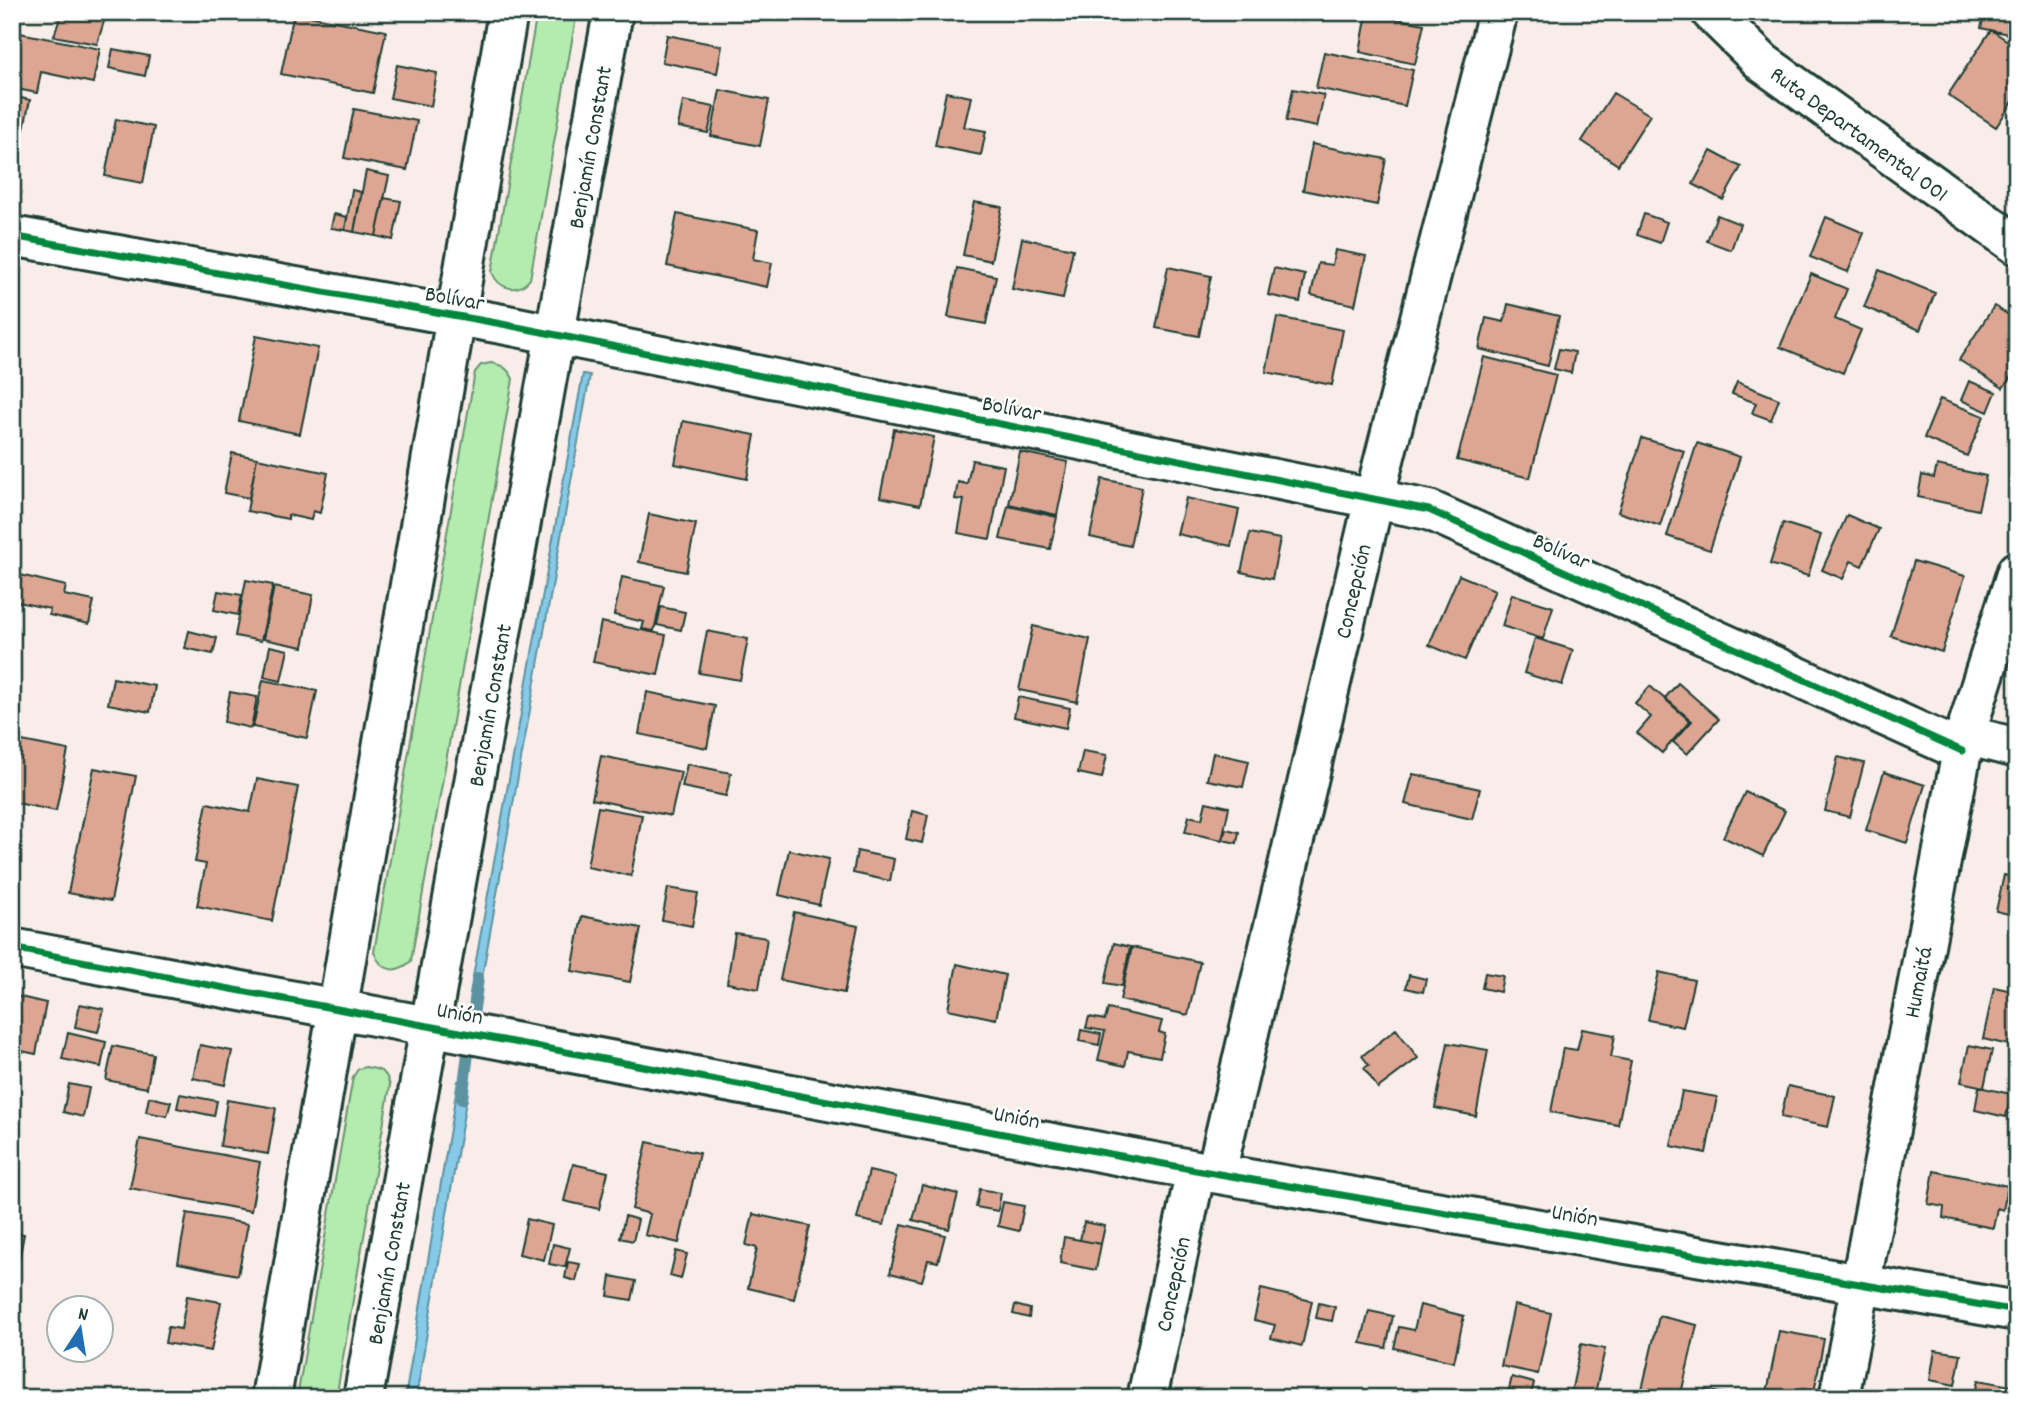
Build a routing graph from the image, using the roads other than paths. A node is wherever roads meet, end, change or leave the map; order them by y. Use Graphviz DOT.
graph roads {
  1 [pos="508,12"];
  2 [pos="614,12"];
  3 [pos="1498,12"];
  4 [pos="1711,12"];
  5 [pos="12,236"];
  6 [pos="2017,245"];
  7 [pos="456,317"];
  8 [pos="555,335"];
  9 [pos="1374,499"];
  10 [pos="2017,572"];
  11 [pos="1964,743"];
  12 [pos="2017,748"];
  13 [pos="12,948"];
  14 [pos="339,1008"];
  15 [pos="458,1031"];
  16 [pos="1206,1171"];
  17 [pos="1860,1283"];
  18 [pos="2017,1311"];
  19 [pos="271,1398"];
  20 [pos="363,1398"];
  21 [pos="1147,1398"];
  22 [pos="1839,1398"];
  1 -- 7 [label="street"];
  2 -- 8 [label="street, Benjamín Constant"];
  3 -- 9 [label="street, Concepción"];
  4 -- 6 [label="street, Ruta Departamental 001"];
  5 -- 7 [label="street, Bolívar"];
  7 -- 8 [label="street, Bolívar"];
  7 -- 14 [label="street"];
  8 -- 9 [label="street, Bolívar"];
  8 -- 15 [label="street, Benjamín Constant"];
  9 -- 11 [label="street, Bolívar"];
  9 -- 16 [label="street, Concepción"];
  10 -- 11 [label="street, Humaitá"];
  11 -- 12 [label="street, Bolívar"];
  11 -- 17 [label="street, Humaitá"];
  13 -- 14 [label="street, Unión"];
  14 -- 15 [label="street, Unión"];
  14 -- 19 [label="street"];
  15 -- 16 [label="street, Unión"];
  15 -- 20 [label="street, Benjamín Constant"];
  16 -- 17 [label="street, Unión"];
  16 -- 21 [label="street, Concepción"];
  17 -- 18 [label="street, Unión"];
  17 -- 22 [label="street, Humaitá"];
}
